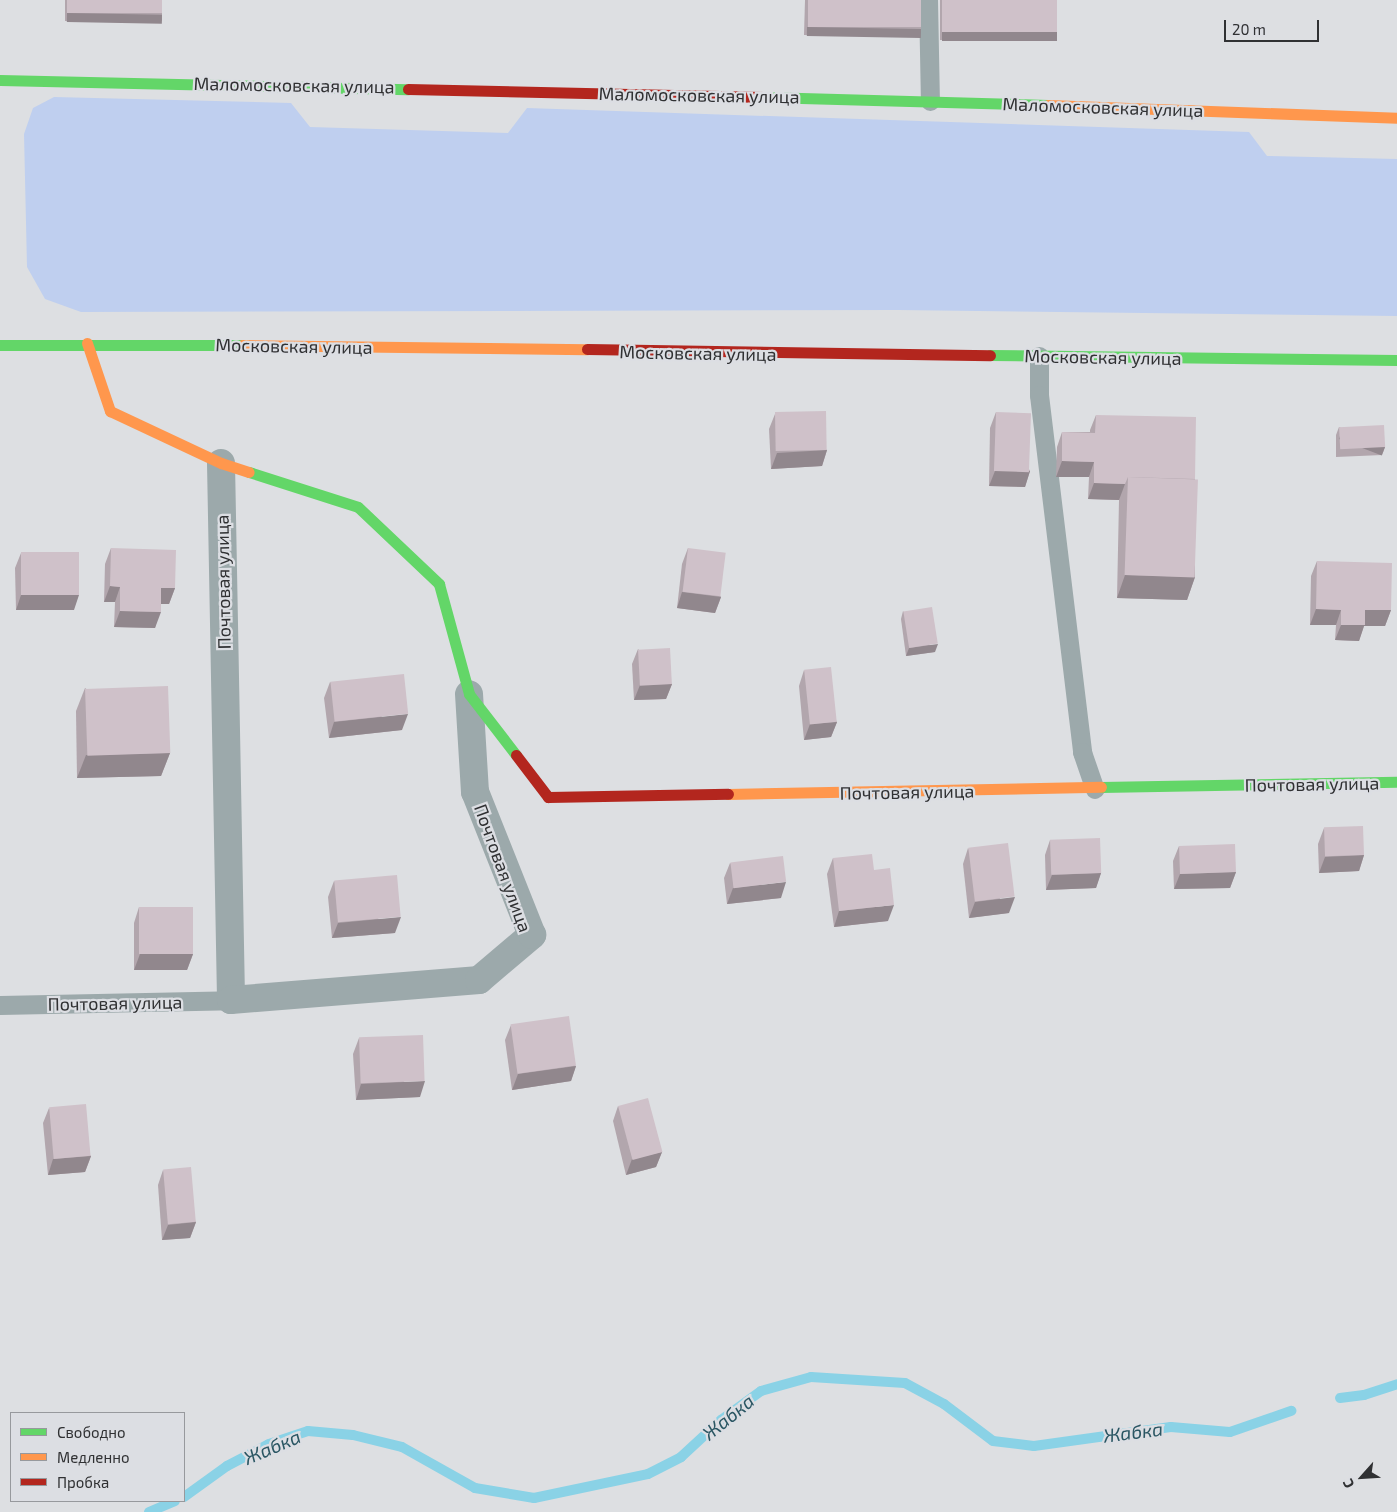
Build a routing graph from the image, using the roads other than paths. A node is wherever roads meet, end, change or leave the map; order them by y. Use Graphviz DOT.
graph roads {
  1 [pos="928,0"];
  2 [pos="0,80"];
  3 [pos="930,100"];
  4 [pos="1397,118"];
  5 [pos="88,343"];
  6 [pos="0,345"];
  7 [pos="1039,356"];
  8 [pos="1397,360"];
  9 [pos="221,463"];
  10 [pos="469,694"];
  11 [pos="1397,782"];
  12 [pos="1095,789"];
  13 [pos="231,1000"];
  14 [pos="0,1006"];
  1 -- 3 [label="lane"];
  2 -- 3 [label="street, Маломосковская улица"];
  3 -- 4 [label="street, Маломосковская улица"];
  5 -- 6 [label="street, Московская улица"];
  5 -- 7 [label="street, Московская улица"];
  5 -- 9 [label="street, Почтовая улица"];
  7 -- 8 [label="street, Московская улица"];
  7 -- 12 [label="lane"];
  9 -- 10 [label="street, Почтовая улица"];
  9 -- 13 [label="street, Почтовая улица"];
  10 -- 12 [label="street, Почтовая улица"];
  10 -- 13 [label="street, Почтовая улица"];
  11 -- 12 [label="street, Почтовая улица"];
  13 -- 14 [label="lane, Почтовая улица"];
}
